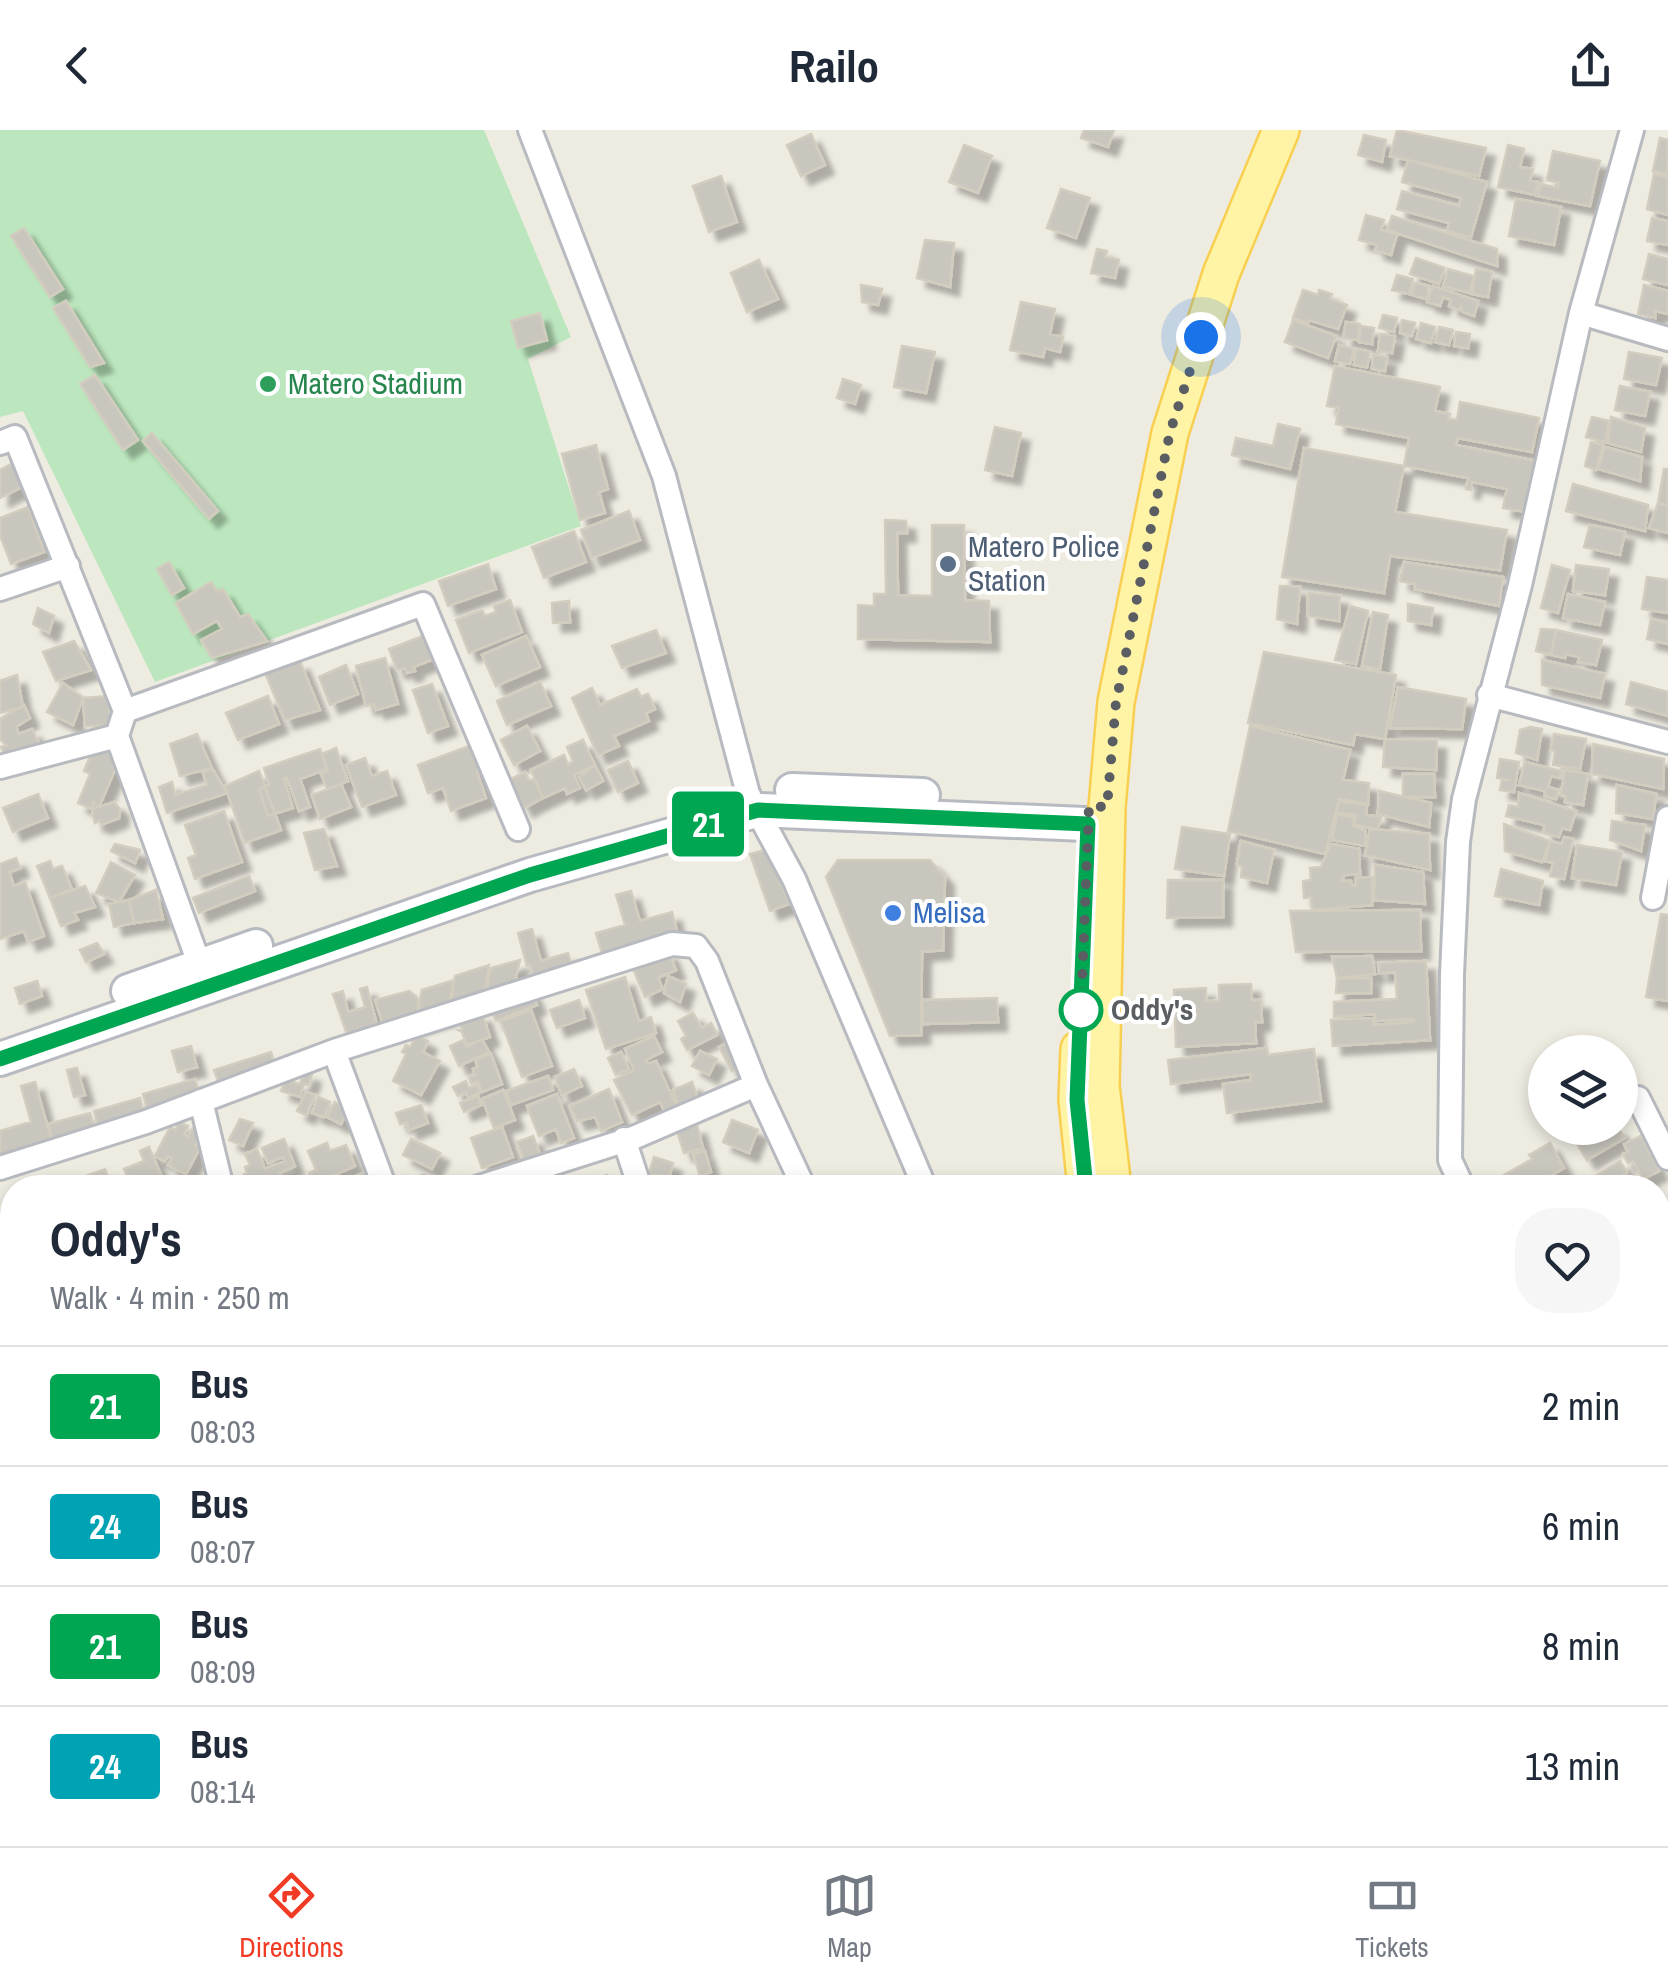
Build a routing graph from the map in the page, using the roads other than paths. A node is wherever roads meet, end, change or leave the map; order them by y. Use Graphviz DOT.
graph roads {
  1 [pos="530,130"];
  2 [pos="1256,130"];
  3 [pos="1281,130"];
  4 [pos="1632,130"];
  5 [pos="1581,313"];
  6 [pos="1668,339"];
  7 [pos="0,443"];
  8 [pos="68,566"];
  9 [pos="0,589"];
  10 [pos="1489,695"];
  11 [pos="125,711"];
  12 [pos="117,736"];
  13 [pos="1668,742"];
  14 [pos="0,767"];
  15 [pos="753,802"];
  16 [pos="1098,815"];
  17 [pos="1668,818"];
  18 [pos="518,828"];
  19 [pos="1653,898"];
  20 [pos="200,966"];
  21 [pos="0,1037"];
  22 [pos="334,1052"];
  23 [pos="0,1059"];
  24 [pos="756,1085"];
  25 [pos="1638,1098"];
  26 [pos="201,1101"];
  27 [pos="624,1140"];
  28 [pos="1668,1158"];
  29 [pos="0,1168"];
  30 [pos="219,1175"];
  31 [pos="380,1175"];
  32 [pos="516,1175"];
  33 [pos="636,1175"];
  34 [pos="798,1175"];
  35 [pos="919,1175"];
  36 [pos="1085,1175"];
  37 [pos="1111,1175"];
  38 [pos="1457,1175"];
  1 -- 15 [label="street"];
  2 -- 16 [label="main road"];
  3 -- 16 [label="main road"];
  4 -- 5 [label="street"];
  5 -- 6 [label="street"];
  5 -- 10 [label="street"];
  7 -- 8 [label="street"];
  8 -- 9 [label="street"];
  8 -- 11 [label="street"];
  10 -- 13 [label="street"];
  10 -- 38 [label="street"];
  11 -- 12 [label="street"];
  11 -- 18 [label="street"];
  12 -- 14 [label="street"];
  12 -- 20 [label="street"];
  15 -- 16 [label="main road"];
  15 -- 20 [label="main road"];
  15 -- 23 [label="main road"];
  15 -- 35 [label="street"];
  16 -- 36 [label="main road"];
  16 -- 37 [label="main road"];
  17 -- 19 [label="street"];
  20 -- 21 [label="main road"];
  22 -- 24 [label="street"];
  22 -- 26 [label="street"];
  22 -- 31 [label="street"];
  24 -- 27 [label="street"];
  24 -- 34 [label="street"];
  25 -- 28 [label="street"];
  26 -- 29 [label="street"];
  26 -- 30 [label="street"];
  27 -- 32 [label="street"];
  27 -- 33 [label="street"];
}
